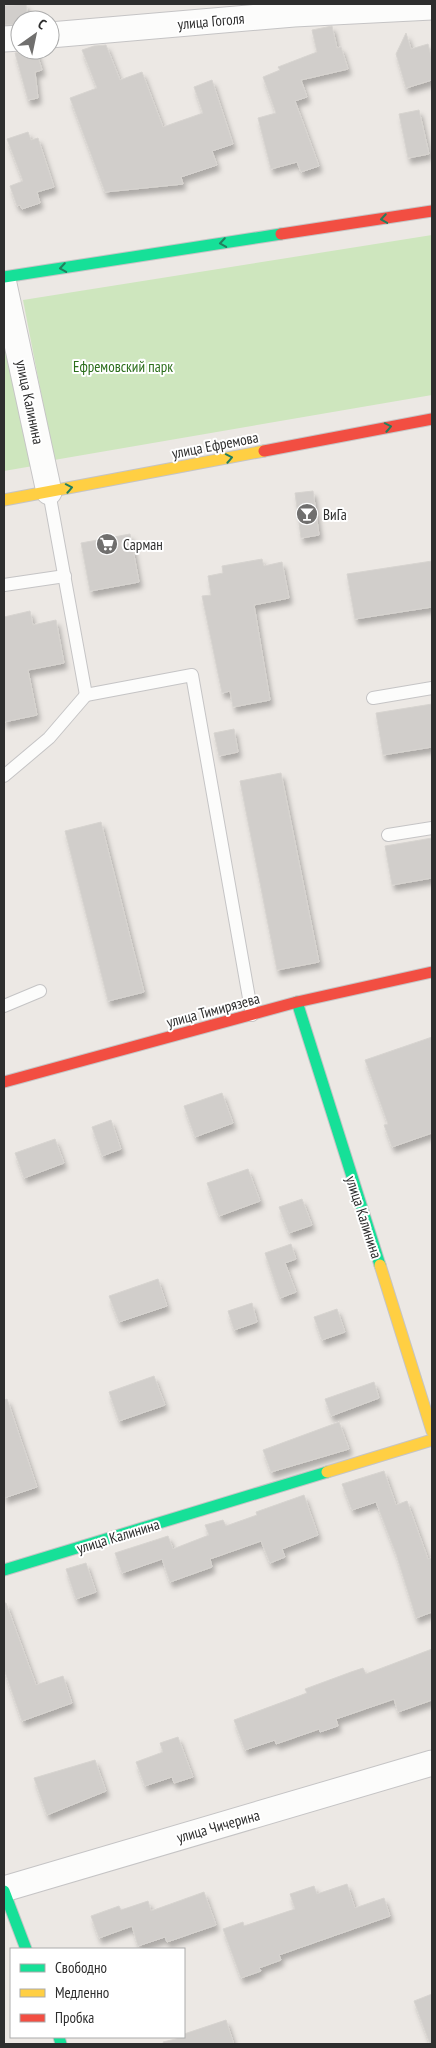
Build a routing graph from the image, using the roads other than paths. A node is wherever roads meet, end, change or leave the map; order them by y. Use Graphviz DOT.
graph roads {
  1 [pos="432,7"];
  2 [pos="60,34"];
  3 [pos="432,211"];
  4 [pos="4,277"];
  5 [pos="4,284"];
  6 [pos="432,419"];
  7 [pos="49,492"];
  8 [pos="4,500"];
  9 [pos="65,576"];
  10 [pos="4,585"];
  11 [pos="432,688"];
  12 [pos="86,695"];
  13 [pos="373,698"];
  14 [pos="4,776"];
  15 [pos="432,828"];
  16 [pos="388,835"];
  17 [pos="432,972"];
  18 [pos="40,992"];
  19 [pos="297,1002"];
  20 [pos="4,1006"];
  21 [pos="252,1014"];
  22 [pos="4,1082"];
  23 [pos="432,1431"];
  24 [pos="432,1440"];
  25 [pos="4,1570"];
  26 [pos="432,1763"];
  27 [pos="4,1890"];
  28 [pos="26,1948"];
  1 -- 2 [label="street, улица Гоголя"];
  3 -- 4 [label="street, one-way"];
  5 -- 7 [label="street, улица Калинина"];
  7 -- 6 [label="street, улица Ефремова, one-way"];
  7 -- 8 [label="street, улица Ефремова"];
  7 -- 9 [label="lane"];
  9 -- 10 [label="lane"];
  9 -- 12 [label="lane"];
  11 -- 13 [label="lane"];
  12 -- 14 [label="lane"];
  12 -- 21 [label="lane"];
  15 -- 16 [label="lane"];
  17 -- 19 [label="street, улица Тимирязева"];
  18 -- 20 [label="lane"];
  19 -- 21 [label="street, улица Тимирязева"];
  19 -- 23 [label="street, улица Калинина"];
  21 -- 22 [label="street, улица Тимирязева"];
  24 -- 25 [label="street, улица Калинина"];
  26 -- 27 [label="street, улица Чичерина"];
  27 -- 28 [label="street"];
}
